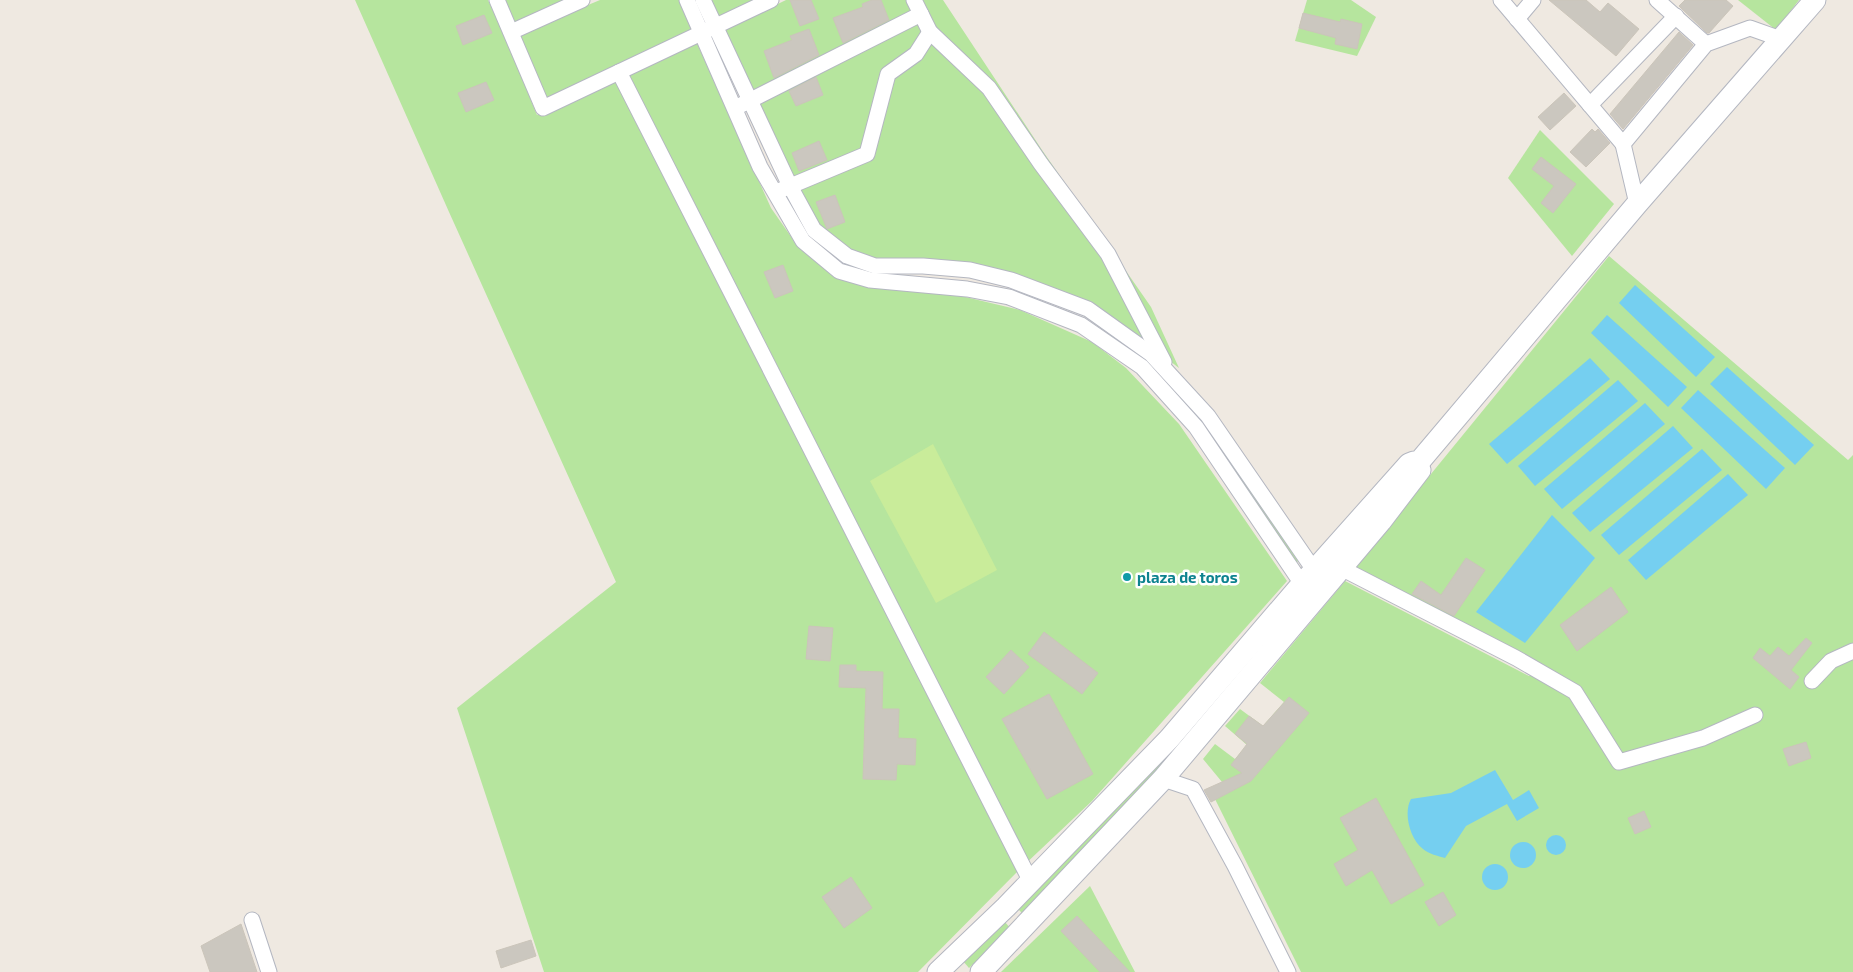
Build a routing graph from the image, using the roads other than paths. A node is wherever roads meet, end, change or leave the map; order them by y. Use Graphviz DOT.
graph roads {
  1 [pos="497,0"];
  2 [pos="582,0"];
  3 [pos="688,0"];
  4 [pos="703,0"];
  5 [pos="772,0"];
  6 [pos="914,0"];
  7 [pos="1501,0"];
  8 [pos="1533,0"];
  9 [pos="1658,0"];
  10 [pos="1815,0"];
  11 [pos="921,14"];
  12 [pos="1676,16"];
  13 [pos="1516,19"];
  14 [pos="709,30"];
  15 [pos="511,32"];
  16 [pos="930,32"];
  17 [pos="1781,39"];
  18 [pos="1706,44"];
  19 [pos="619,72"];
  20 [pos="750,101"];
  21 [pos="1590,105"];
  22 [pos="735,108"];
  23 [pos="1623,144"];
  24 [pos="790,186"];
  25 [pos="776,193"];
  26 [pos="1637,204"];
  27 [pos="1169,373"];
  28 [pos="1419,462"];
  29 [pos="1341,568"];
  30 [pos="1308,577"];
  31 [pos="1853,651"];
  32 [pos="1812,681"];
  33 [pos="1755,715"];
  34 [pos="1163,778"];
  35 [pos="1031,882"];
  36 [pos="252,920"];
  37 [pos="269,972"];
  38 [pos="938,972"];
  39 [pos="981,972"];
  40 [pos="1288,972"];
  1 -- 15 [label="street"];
  2 -- 15 [label="street"];
  3 -- 14 [label="street"];
  4 -- 14 [label="street"];
  5 -- 14 [label="street"];
  6 -- 11 [label="street"];
  7 -- 13 [label="street"];
  8 -- 13 [label="street"];
  9 -- 12 [label="street"];
  10 -- 17 [label="main road"];
  11 -- 16 [label="street"];
  11 -- 20 [label="street"];
  12 -- 18 [label="street"];
  12 -- 21 [label="street"];
  13 -- 21 [label="street"];
  14 -- 19 [label="street"];
  14 -- 20 [label="street"];
  14 -- 22 [label="street"];
  15 -- 19 [label="street"];
  16 -- 24 [label="street"];
  16 -- 27 [label="street"];
  17 -- 18 [label="street"];
  17 -- 26 [label="main road"];
  18 -- 23 [label="street"];
  19 -- 35 [label="street"];
  20 -- 22 [label="street"];
  20 -- 24 [label="street"];
  21 -- 23 [label="street"];
  22 -- 25 [label="street"];
  23 -- 26 [label="street"];
  24 -- 25 [label="street"];
  24 -- 27 [label="street"];
  25 -- 30 [label="street"];
  26 -- 28 [label="main road"];
  27 -- 30 [label="street"];
  28 -- 29 [label="main road"];
  28 -- 30 [label="main road"];
  29 -- 33 [label="street"];
  29 -- 34 [label="main road"];
  30 -- 35 [label="main road"];
  31 -- 32 [label="street"];
  34 -- 39 [label="main road"];
  34 -- 40 [label="street"];
  35 -- 38 [label="main road"];
  36 -- 37 [label="street"];
}
